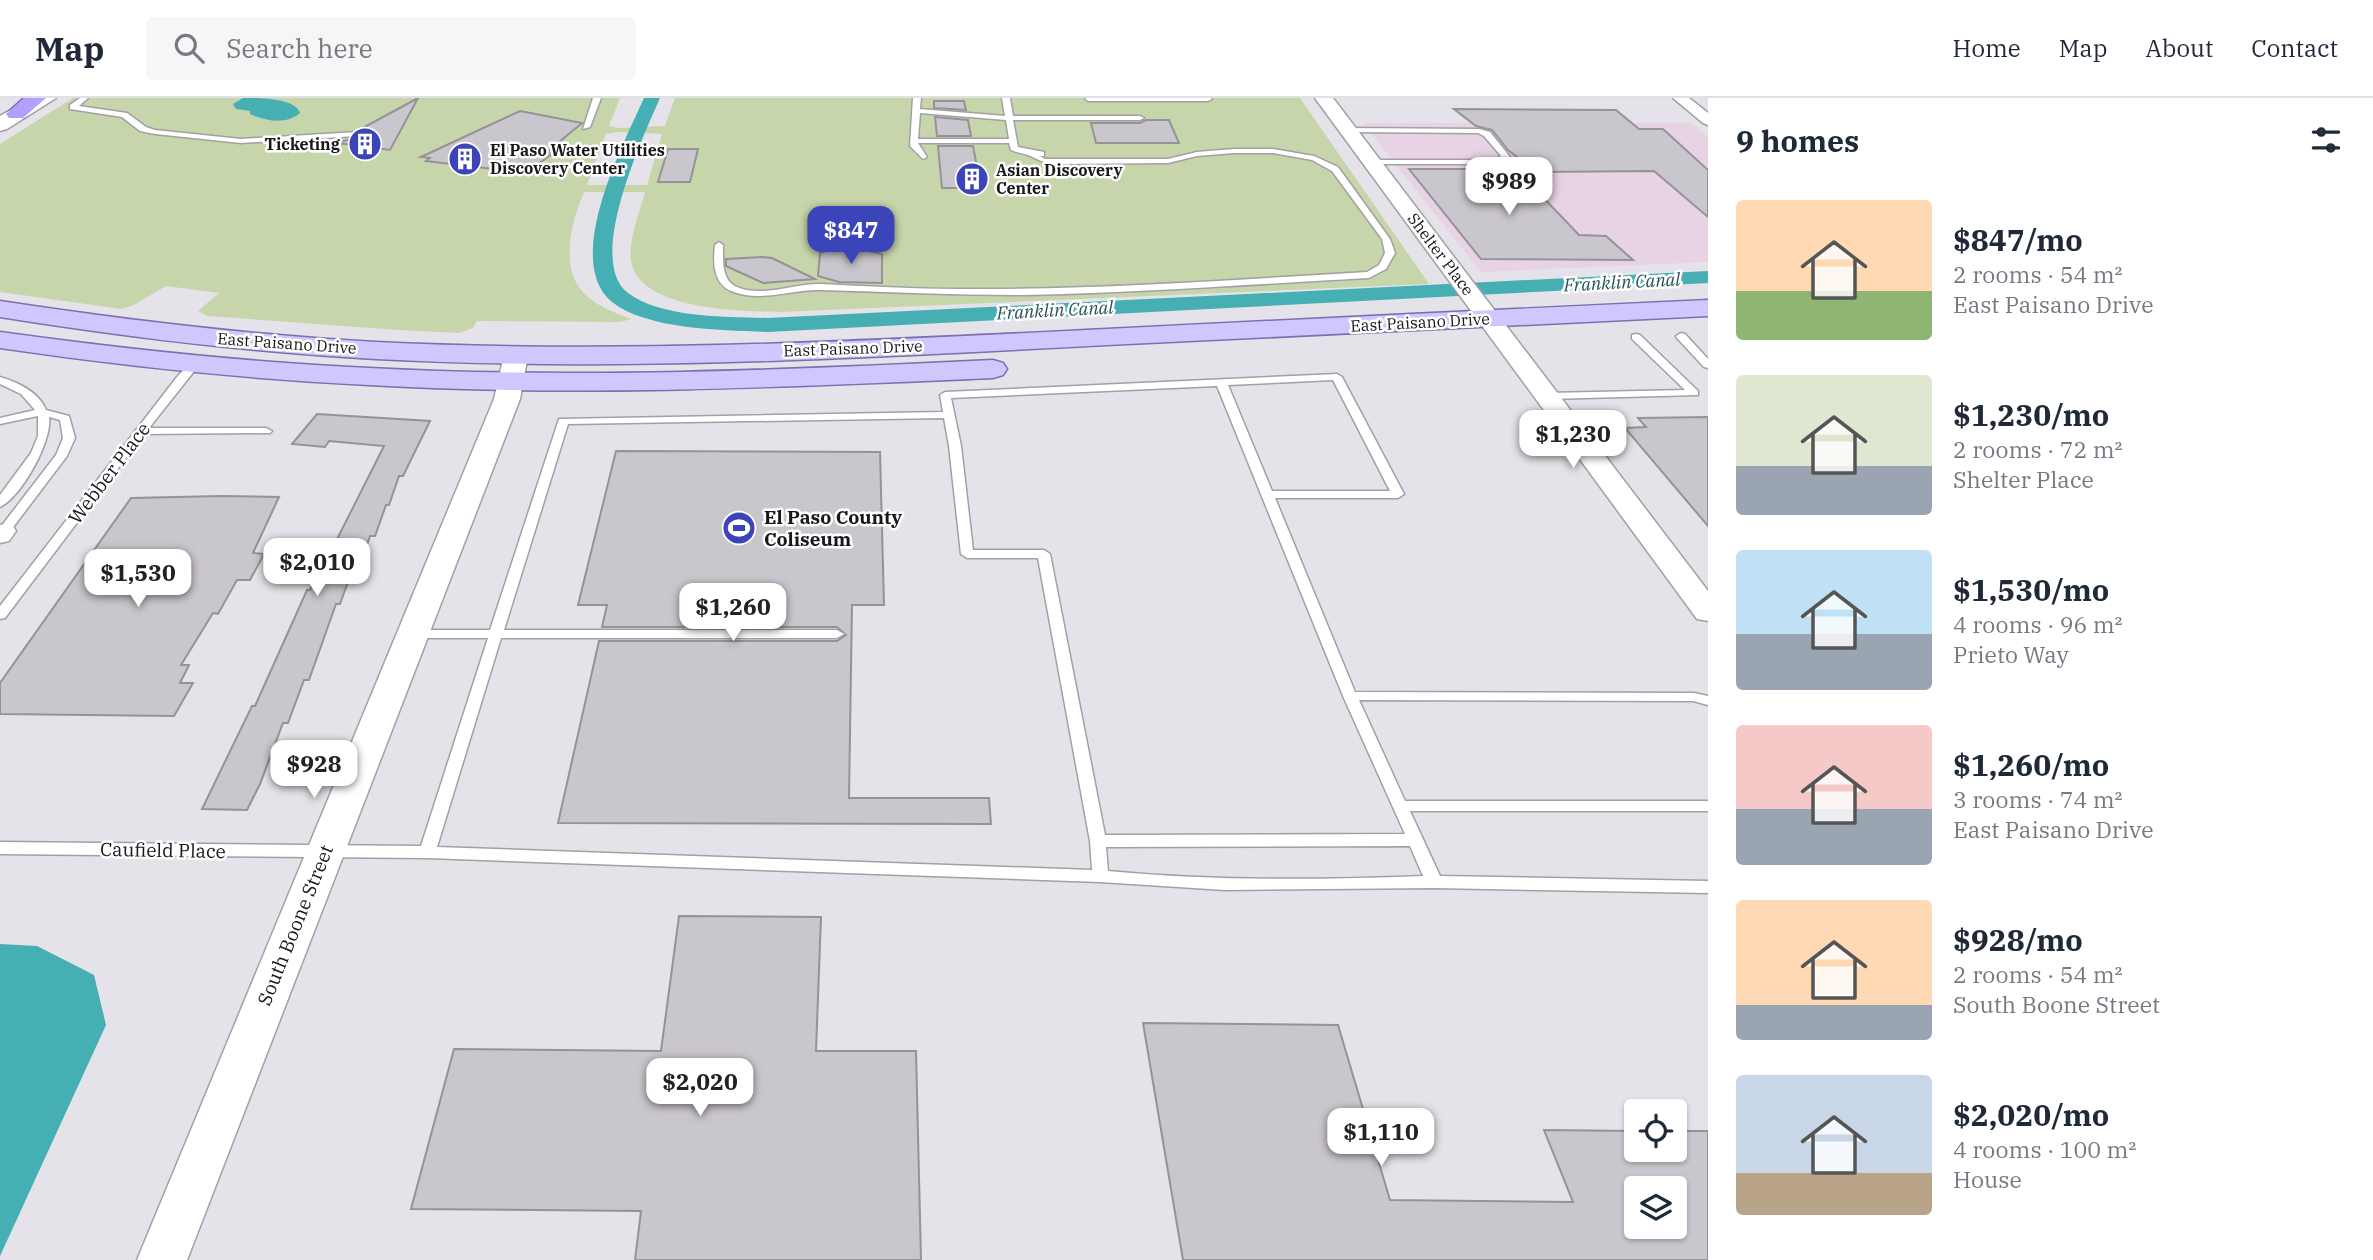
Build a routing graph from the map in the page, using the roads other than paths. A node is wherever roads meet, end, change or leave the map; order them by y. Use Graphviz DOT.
graph roads {
  1 [pos="36,98"];
  2 [pos="46,98"];
  3 [pos="84,98"];
  4 [pos="597,98"];
  5 [pos="917,98"];
  6 [pos="1006,98"];
  7 [pos="1324,98"];
  8 [pos="1680,98"];
  9 [pos="1088,99"];
  10 [pos="1208,99"];
  11 [pos="918,111"];
  12 [pos="1010,118"];
  13 [pos="1140,118"];
  14 [pos="8,120"];
  15 [pos="1708,120"];
  16 [pos="586,127"];
  17 [pos="1349,131"];
  18 [pos="357,134"];
  19 [pos="914,141"];
  20 [pos="1011,141"];
  21 [pos="1074,153"];
  22 [pos="1031,155"];
  23 [pos="923,157"];
  24 [pos="1372,162"];
  25 [pos="719,245"];
  26 [pos="1475,298"];
  27 [pos="1708,308"];
  28 [pos="0,309"];
  29 [pos="141,330"];
  30 [pos="1695,335"];
  31 [pos="1636,337"];
  32 [pos="0,340"];
  33 [pos="1509,343"];
  34 [pos="106,355"];
  35 [pos="194,365"];
  36 [pos="1708,365"];
  37 [pos="514,369"];
  38 [pos="0,380"];
  39 [pos="1221,382"];
  40 [pos="1548,396"];
  41 [pos="41,411"];
  42 [pos="949,415"];
  43 [pos="0,421"];
  44 [pos="141,431"];
  45 [pos="266,431"];
  46 [pos="1266,495"];
  47 [pos="0,503"];
  48 [pos="2,533"];
  49 [pos="1708,612"];
  50 [pos="0,615"];
  51 [pos="411,634"];
  52 [pos="495,634"];
  53 [pos="837,634"];
  54 [pos="1350,696"];
  55 [pos="1708,701"];
  56 [pos="1398,806"];
  57 [pos="1708,806"];
  58 [pos="1415,840"];
  59 [pos="1098,841"];
  60 [pos="0,848"];
  61 [pos="326,850"];
  62 [pos="427,852"];
  63 [pos="1100,876"];
  64 [pos="1434,882"];
  65 [pos="1708,887"];
  66 [pos="162,1260"];
  1 -- 14 [label="highway"];
  2 -- 14 [label="main road"];
  3 -- 18 [label="lane"];
  4 -- 16 [label="lane"];
  5 -- 11 [label="lane"];
  6 -- 12 [label="lane"];
  7 -- 17 [label="street, Shelter Place"];
  8 -- 15 [label="street"];
  9 -- 10 [label="lane"];
  11 -- 12 [label="lane"];
  11 -- 19 [label="lane"];
  12 -- 13 [label="lane"];
  12 -- 20 [label="lane"];
  17 -- 24 [label="street, Shelter Place"];
  17 -- 24 [label="lane"];
  19 -- 20 [label="lane"];
  19 -- 23 [label="lane"];
  20 -- 22 [label="lane"];
  21 -- 22 [label="lane"];
  22 -- 25 [label="lane"];
  24 -- 26 [label="street, Shelter Place"];
  26 -- 27 [label="main road, East Paisano Drive"];
  26 -- 33 [label="street, Shelter Place"];
  26 -- 37 [label="main road, East Paisano Drive"];
  28 -- 29 [label="main road, East Paisano Drive"];
  29 -- 34 [label="main road"];
  29 -- 37 [label="main road, East Paisano Drive"];
  30 -- 31 [label="main road, East Paisano Drive"];
  30 -- 36 [label="lane"];
  31 -- 33 [label="main road, East Paisano Drive"];
  31 -- 40 [label="lane"];
  32 -- 34 [label="main road, East Paisano Drive"];
  33 -- 37 [label="main road, East Paisano Drive"];
  33 -- 40 [label="street, Shelter Place"];
  34 -- 35 [label="main road, East Paisano Drive"];
  35 -- 37 [label="main road, East Paisano Drive"];
  35 -- 44 [label="lane, Webber Place"];
  37 -- 51 [label="street, South Boone Street"];
  38 -- 41 [label="lane"];
  39 -- 42 [label="lane"];
  39 -- 46 [label="lane"];
  39 -- 46 [label="lane"];
  40 -- 49 [label="street, Shelter Place"];
  41 -- 43 [label="lane"];
  41 -- 47 [label="lane"];
  41 -- 48 [label="lane"];
  42 -- 52 [label="lane"];
  42 -- 59 [label="lane"];
  44 -- 45 [label="lane"];
  44 -- 50 [label="lane, Webber Place"];
  46 -- 54 [label="lane"];
  51 -- 52 [label="lane"];
  51 -- 61 [label="street, South Boone Street"];
  52 -- 53 [label="lane"];
  52 -- 62 [label="lane"];
  54 -- 55 [label="lane"];
  54 -- 56 [label="lane"];
  56 -- 57 [label="lane"];
  56 -- 58 [label="lane"];
  58 -- 59 [label="lane"];
  58 -- 64 [label="lane"];
  59 -- 63 [label="lane"];
  60 -- 61 [label="lane, Caufield Place"];
  61 -- 62 [label="lane, Caufield Place"];
  61 -- 66 [label="street, South Boone Street"];
  62 -- 63 [label="lane, Caufield Place"];
  63 -- 64 [label="lane, Caufield Place"];
  64 -- 65 [label="lane, Caufield Place"];
}
